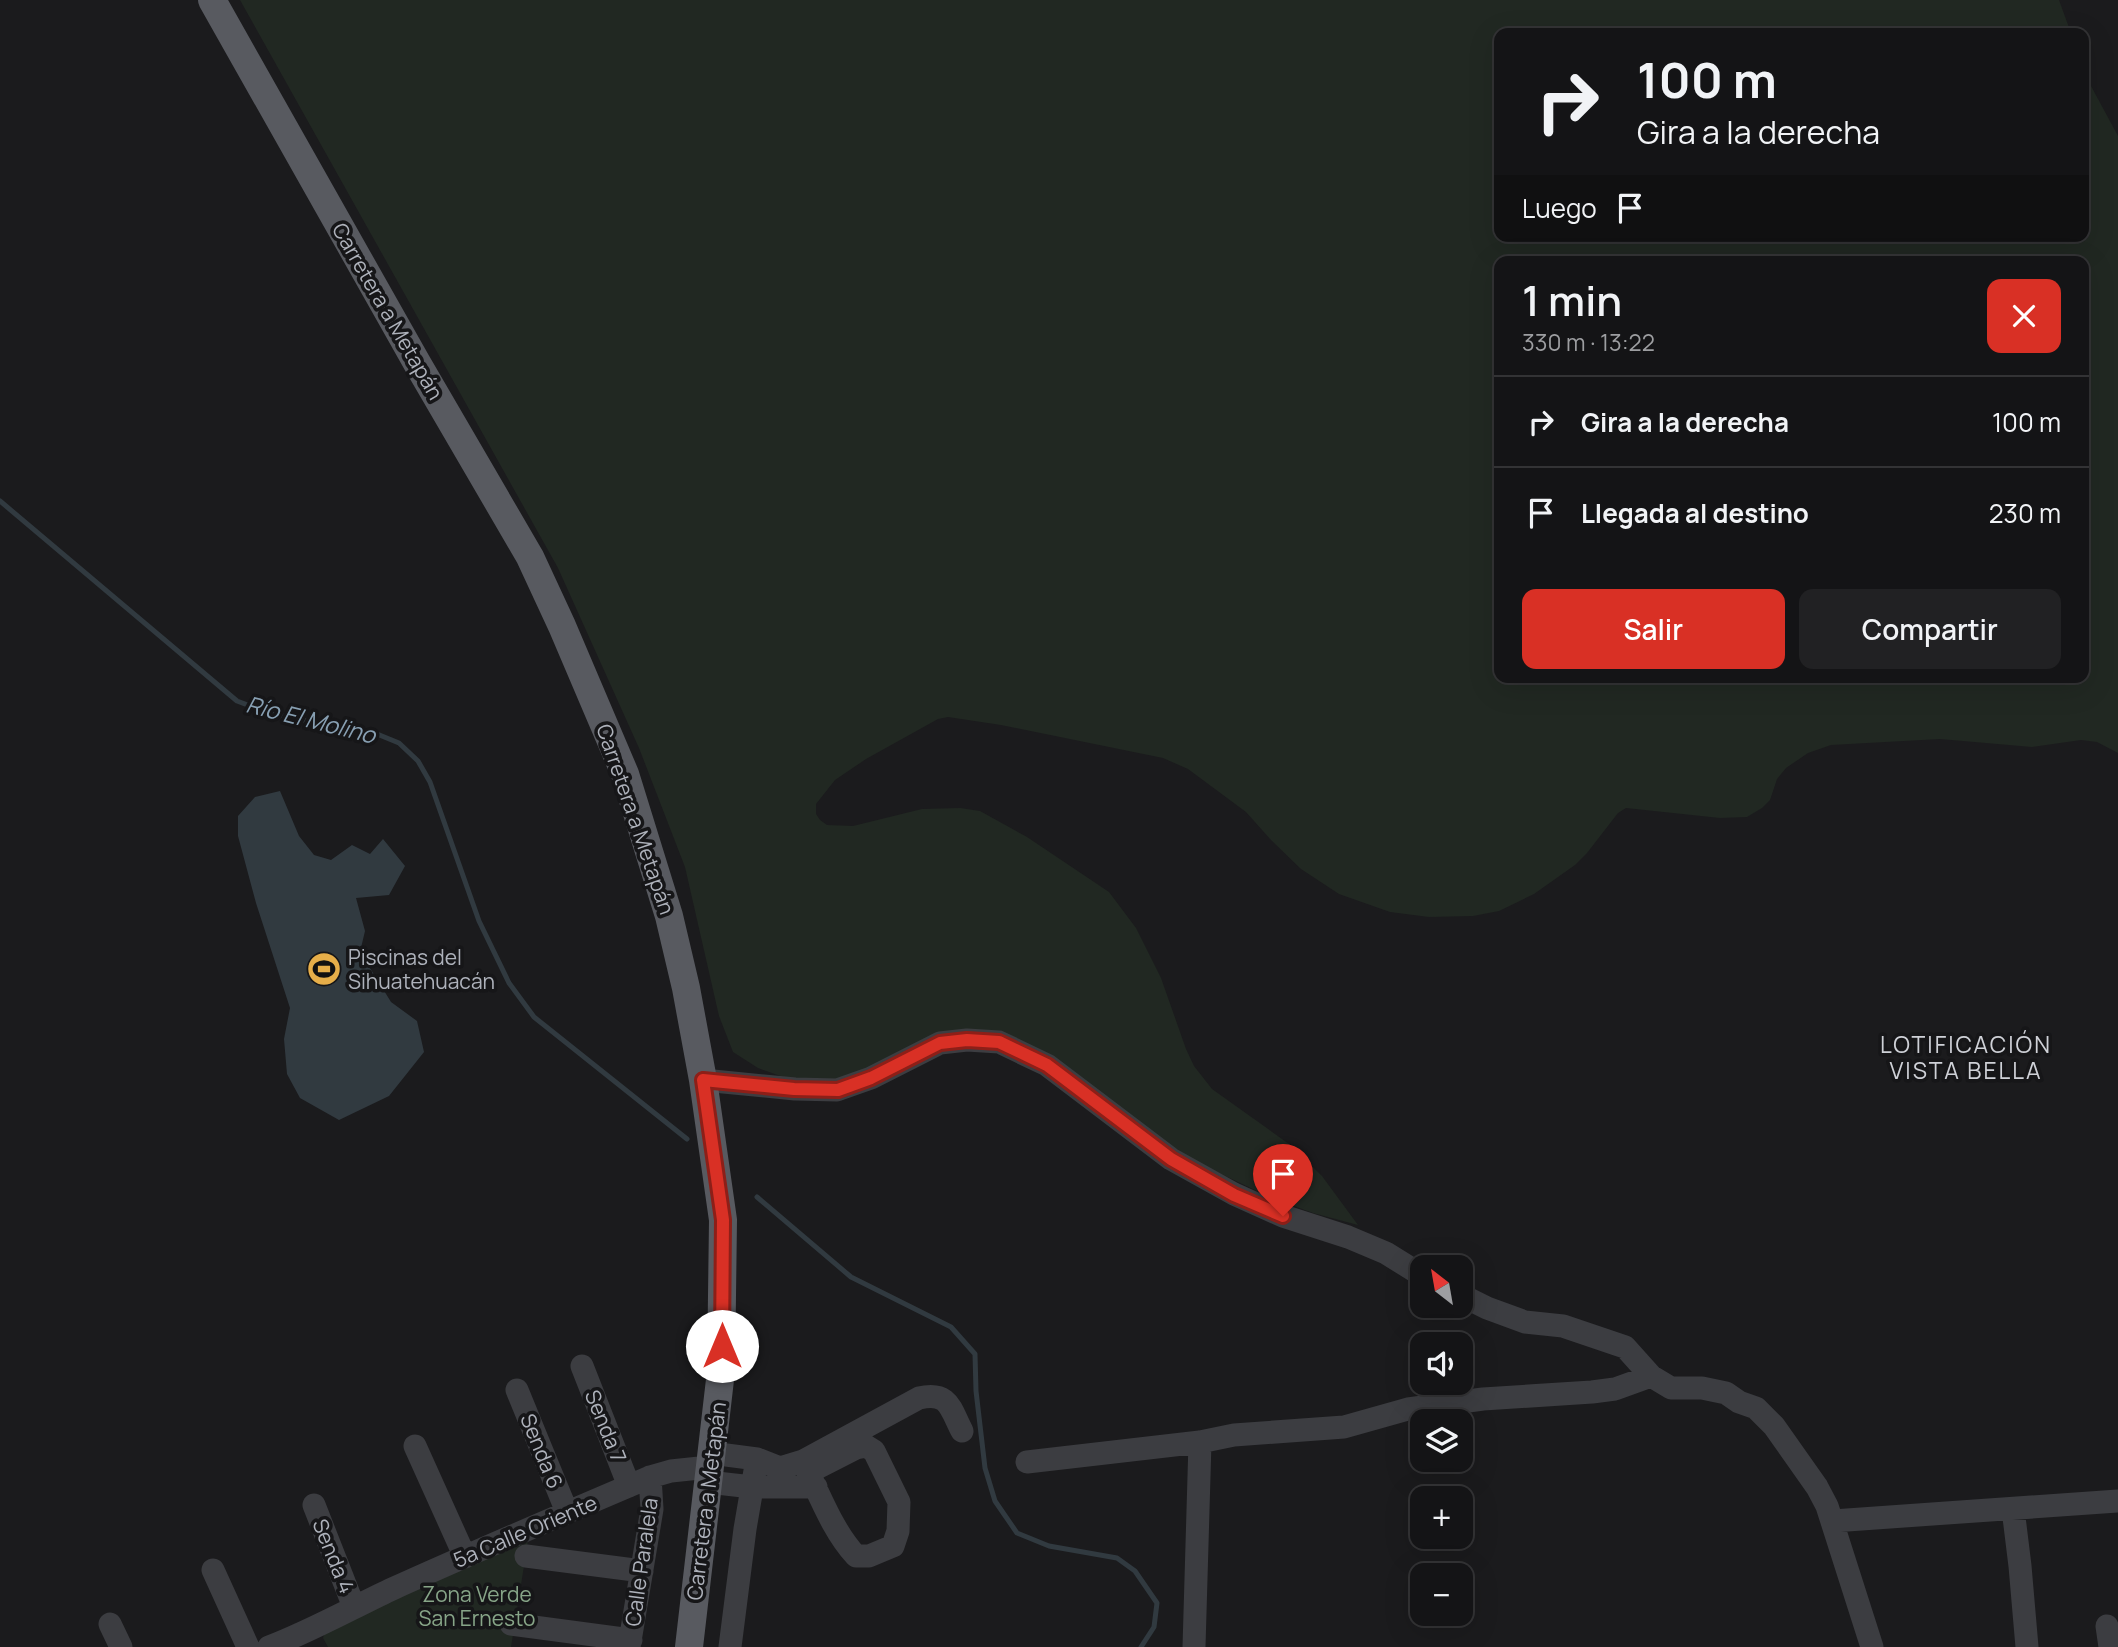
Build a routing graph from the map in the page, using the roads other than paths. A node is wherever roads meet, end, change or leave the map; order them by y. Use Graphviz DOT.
graph roads {
  1 [pos="212,0"];
  2 [pos="703,1080"];
  3 [pos="1410,1268"];
  4 [pos="1474,1302"];
  5 [pos="582,1366"];
  6 [pos="1651,1376"];
  7 [pos="517,1390"];
  8 [pos="962,1431"];
  9 [pos="1200,1442"];
  10 [pos="415,1446"];
  11 [pos="757,1459"];
  12 [pos="1027,1462"];
  13 [pos="709,1467"];
  14 [pos="809,1473"];
  15 [pos="640,1481"];
  16 [pos="752,1487"];
  17 [pos="2118,1502"];
  18 [pos="314,1505"];
  19 [pos="2013,1509"];
  20 [pos="567,1512"];
  21 [pos="1833,1521"];
  22 [pos="465,1556"];
  23 [pos="526,1556"];
  24 [pos="214,1570"];
  25 [pos="642,1571"];
  26 [pos="354,1606"];
  27 [pos="110,1624"];
  28 [pos="511,1624"];
  29 [pos="298,1642"];
  30 [pos="630,1644"];
  31 [pos="121,1647"];
  32 [pos="248,1647"];
  33 [pos="269,1647"];
  34 [pos="689,1647"];
  35 [pos="730,1647"];
  36 [pos="1194,1647"];
  37 [pos="1872,1647"];
  38 [pos="2027,1647"];
  1 -- 2 [label="main road, Carretera a Metapán"];
  2 -- 3 [label="street"];
  2 -- 13 [label="main road, Carretera a Metapán"];
  4 -- 6 [label="street"];
  5 -- 15 [label="street, Senda 7"];
  6 -- 9 [label="street"];
  6 -- 21 [label="street"];
  7 -- 20 [label="street, Senda 6"];
  8 -- 14 [label="street"];
  9 -- 12 [label="street"];
  9 -- 36 [label="street"];
  10 -- 22 [label="street"];
  11 -- 13 [label="street"];
  11 -- 14 [label="street"];
  11 -- 16 [label="street"];
  13 -- 15 [label="street, 5a Calle Oriente"];
  13 -- 16 [label="street"];
  13 -- 34 [label="main road, Carretera a Metapán"];
  14 -- 14 [label="street"];
  14 -- 16 [label="street"];
  15 -- 20 [label="street, 5a Calle Oriente"];
  15 -- 25 [label="street, Calle Paralela"];
  16 -- 35 [label="street"];
  17 -- 19 [label="street"];
  18 -- 26 [label="street, Senda 4"];
  19 -- 21 [label="street"];
  19 -- 38 [label="street"];
  20 -- 22 [label="street, 5a Calle Oriente"];
  21 -- 37 [label="street"];
  22 -- 26 [label="street, 5a Calle Oriente"];
  23 -- 25 [label="street"];
  24 -- 32 [label="street"];
  25 -- 30 [label="street, Calle Paralela"];
  26 -- 29 [label="street, 5a Calle Oriente"];
  27 -- 31 [label="street"];
  28 -- 30 [label="street"];
  29 -- 33 [label="street, 5a Calle Oriente"];
}
